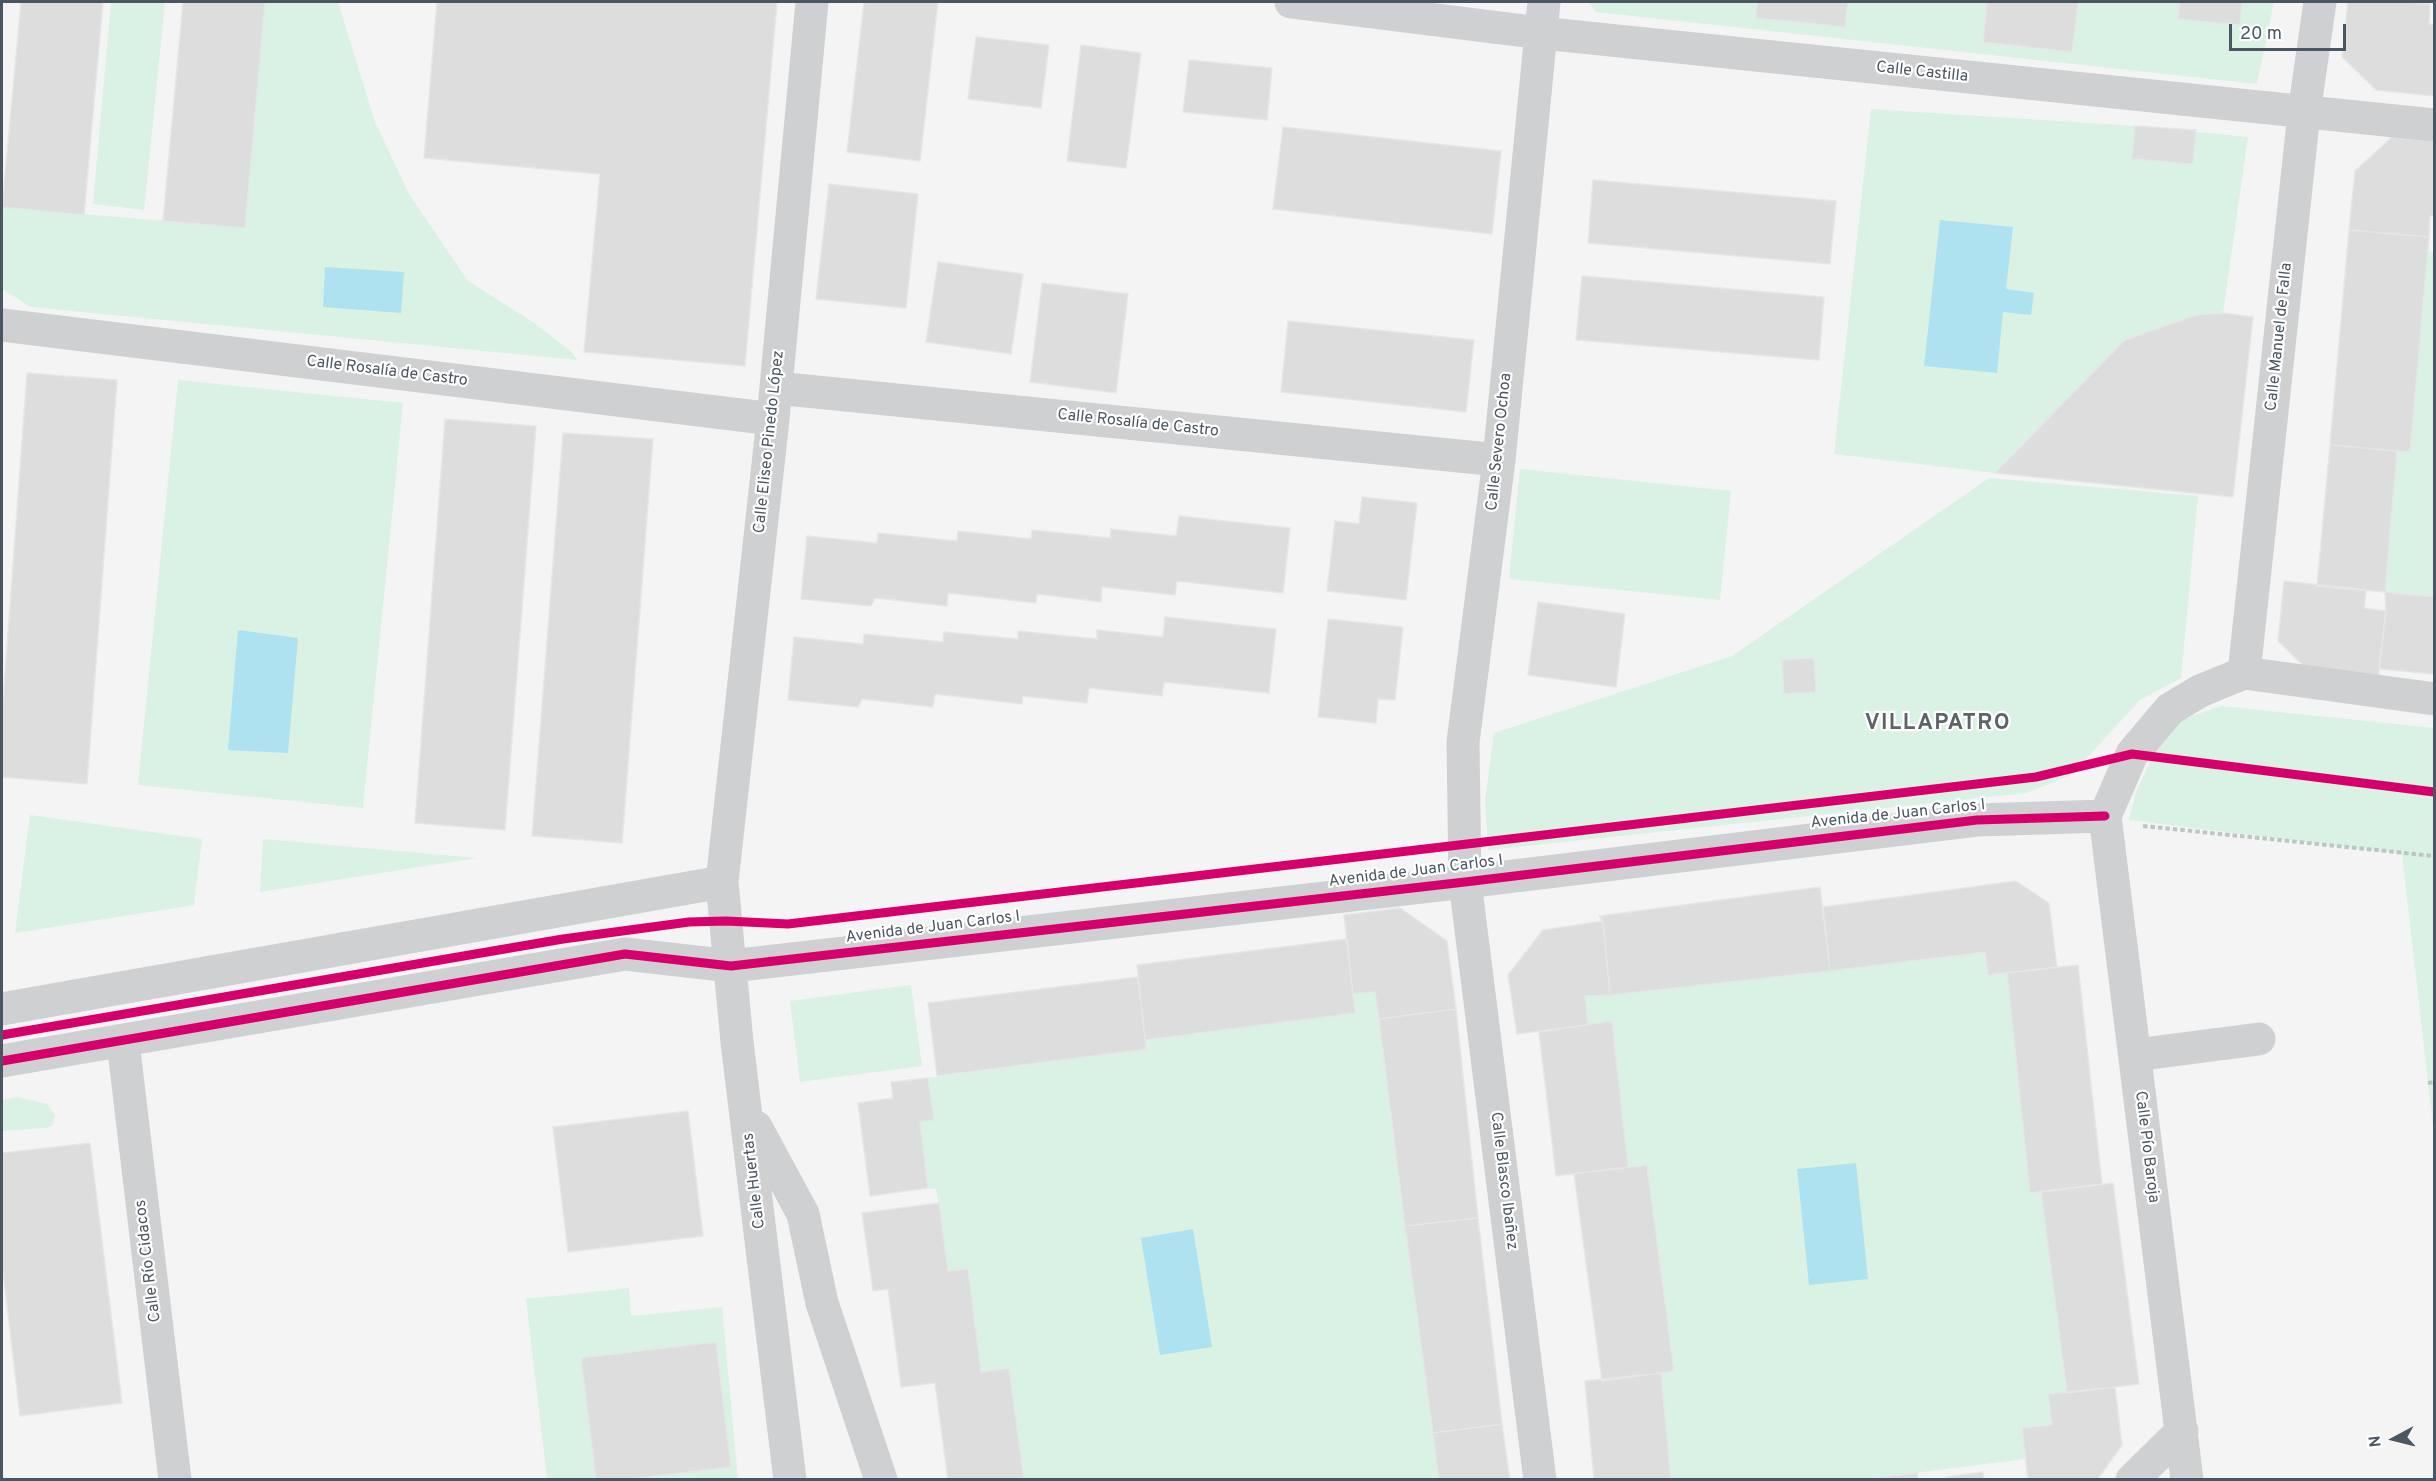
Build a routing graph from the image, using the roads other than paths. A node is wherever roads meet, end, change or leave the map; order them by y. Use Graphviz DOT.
graph roads {
  1 [pos="812,2"];
  2 [pos="1292,2"];
  3 [pos="2320,2"];
  4 [pos="1542,17"];
  5 [pos="2304,113"];
  6 [pos="2434,125"];
  7 [pos="2,325"];
  8 [pos="775,404"];
  9 [pos="1499,460"];
  10 [pos="2244,673"];
  11 [pos="2434,699"];
  12 [pos="2105,816"];
  13 [pos="722,882"];
  14 [pos="1465,882"];
  15 [pos="730,966"];
  16 [pos="2,1009"];
  17 [pos="2259,1039"];
  18 [pos="123,1042"];
  19 [pos="2135,1055"];
  20 [pos="2,1061"];
  21 [pos="747,1112"];
  22 [pos="2182,1431"];
  23 [pos="175,1479"];
  24 [pos="790,1479"];
  25 [pos="881,1479"];
  26 [pos="1540,1479"];
  27 [pos="2132,1479"];
  28 [pos="2187,1479"];
  1 -- 8 [label="street, Calle Eliseo Pinedo López"];
  2 -- 4 [label="street, Calle Castilla"];
  3 -- 5 [label="street, Calle Manuel de Falla"];
  4 -- 5 [label="street, Calle Castilla"];
  4 -- 9 [label="street, Calle Severo Ochoa"];
  5 -- 6 [label="street, Calle Castilla"];
  5 -- 10 [label="street, Calle Manuel de Falla"];
  7 -- 8 [label="street, Calle Rosalía de Castro"];
  8 -- 9 [label="street, Calle Rosalía de Castro"];
  8 -- 13 [label="street, Calle Eliseo Pinedo López"];
  9 -- 14 [label="street, Calle Severo Ochoa"];
  10 -- 11 [label="street"];
  10 -- 12 [label="street"];
  12 -- 14 [label="street, Avenida de Juan Carlos I"];
  12 -- 19 [label="street, Calle Pío Baroja"];
  13 -- 15 [label="street, Calle Huertas"];
  13 -- 16 [label="street"];
  14 -- 15 [label="street, Avenida de Juan Carlos I"];
  14 -- 26 [label="street, Calle Blasco Ibañez"];
  15 -- 18 [label="street, Avenida de Juan Carlos I"];
  15 -- 21 [label="street, Calle Huertas"];
  17 -- 19 [label="street"];
  18 -- 20 [label="street, Avenida de Juan Carlos I"];
  18 -- 23 [label="street, Calle Río Cidacos"];
  19 -- 22 [label="street, Calle Pío Baroja"];
  21 -- 24 [label="street, Calle Huertas"];
  21 -- 25 [label="street"];
  22 -- 27 [label="street"];
  22 -- 28 [label="street, Calle Pío Baroja"];
}
